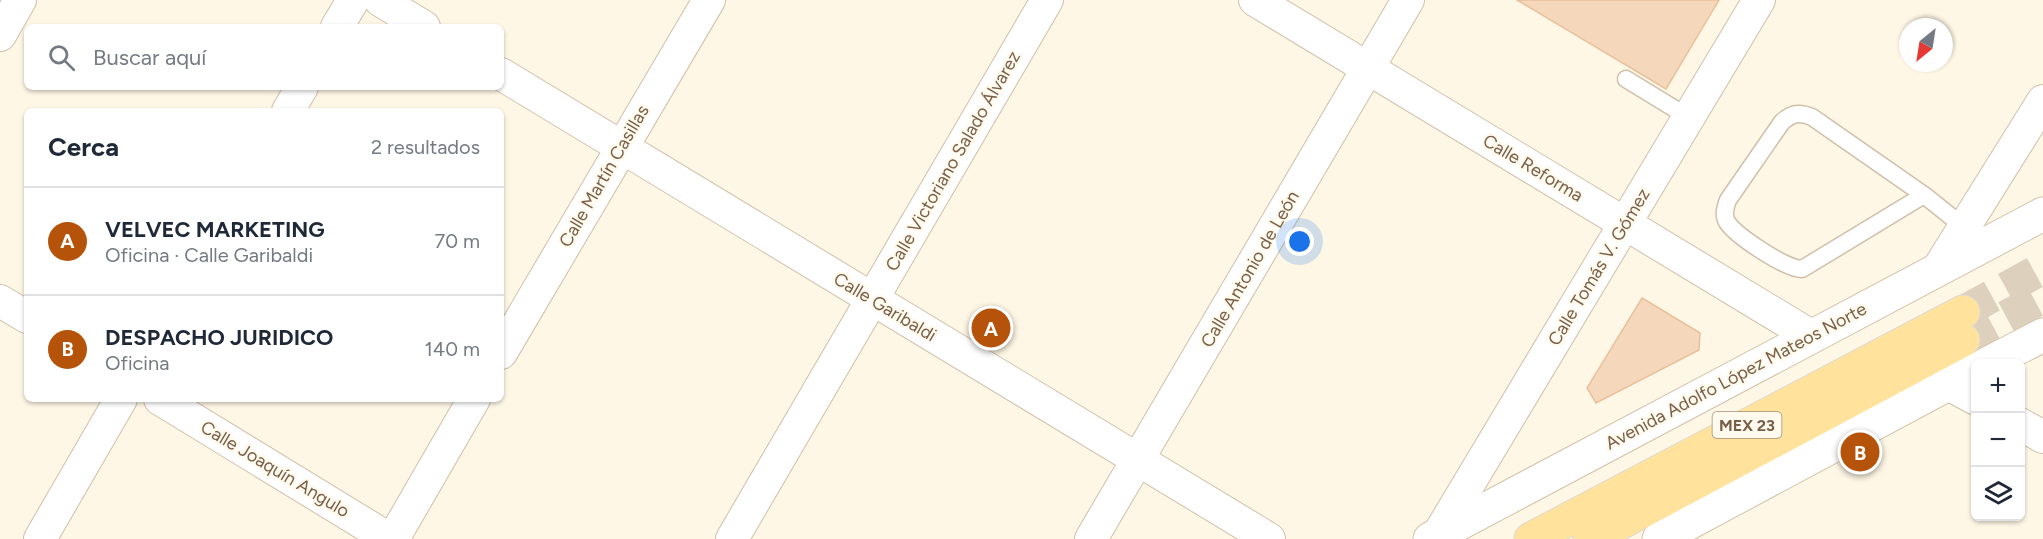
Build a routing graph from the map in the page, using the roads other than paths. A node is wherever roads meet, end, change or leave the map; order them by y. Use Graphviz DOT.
graph roads {
  1 [pos="20,0"];
  2 [pos="353,0"];
  3 [pos="380,0"];
  4 [pos="709,0"];
  5 [pos="1047,0"];
  6 [pos="1255,0"];
  7 [pos="1408,0"];
  8 [pos="1759,0"];
  9 [pos="339,24"];
  10 [pos="419,24"];
  11 [pos="0,35"];
  12 [pos="1368,68"];
  13 [pos="504,76"];
  14 [pos="1626,79"];
  15 [pos="300,90"];
  16 [pos="2043,101"];
  17 [pos="290,108"];
  18 [pos="1688,117"];
  19 [pos="621,147"];
  20 [pos="1924,195"];
  21 [pos="2043,214"];
  22 [pos="1625,223"];
  23 [pos="1964,227"];
  24 [pos="1938,269"];
  25 [pos="872,299"];
  26 [pos="0,301"];
  27 [pos="24,316"];
  28 [pos="2043,335"];
  29 [pos="1811,336"];
  30 [pos="504,348"];
  31 [pos="1995,359"];
  32 [pos="1966,384"];
  33 [pos="119,402"];
  34 [pos="165,402"];
  35 [pos="472,402"];
  36 [pos="2025,427"];
  37 [pos="2043,437"];
  38 [pos="1137,461"];
  39 [pos="1434,537"];
  40 [pos="40,539"];
  41 [pos="391,539"];
  42 [pos="732,539"];
  43 [pos="1091,539"];
  44 [pos="1269,539"];
  45 [pos="1531,539"];
  46 [pos="1590,539"];
  47 [pos="1659,539"];
  1 -- 11 [label="street"];
  2 -- 9 [label="street"];
  3 -- 10 [label="street"];
  4 -- 19 [label="street, Calle Martín Casillas"];
  5 -- 25 [label="street, Calle Victoriano Salado Álvarez"];
  6 -- 12 [label="street, Calle Reforma"];
  7 -- 12 [label="street, Calle Antonio de León"];
  8 -- 18 [label="street, Calle Tomás V. Gómez"];
  12 -- 22 [label="street, Calle Reforma"];
  12 -- 38 [label="street, Calle Antonio de León"];
  13 -- 19 [label="street, Calle Garibaldi"];
  14 -- 18 [label="lane"];
  15 -- 17 [label="street"];
  16 -- 23 [label="street"];
  18 -- 22 [label="street, Calle Tomás V. Gómez"];
  19 -- 25 [label="street, Calle Garibaldi"];
  19 -- 30 [label="street, Calle Martín Casillas"];
  20 -- 20 [label="lane"];
  20 -- 23 [label="lane"];
  21 -- 24 [label="main road, Avenida Adolfo López Mateos Norte"];
  22 -- 29 [label="street, Calle Reforma"];
  22 -- 39 [label="street, Calle Tomás V. Gómez"];
  23 -- 24 [label="street"];
  24 -- 29 [label="main road, Avenida Adolfo López Mateos Norte"];
  25 -- 38 [label="street, Calle Garibaldi"];
  25 -- 42 [label="street, Calle Victoriano Salado Álvarez"];
  26 -- 27 [label="street"];
  28 -- 31 [label="main road"];
  29 -- 39 [label="main road, Avenida Adolfo López Mateos Norte"];
  32 -- 47 [label="main road"];
  33 -- 40 [label="street"];
  34 -- 41 [label="street, Calle Joaquín Angulo"];
  35 -- 41 [label="street"];
  36 -- 37 [label="street"];
  38 -- 43 [label="street, Calle Antonio de León"];
  38 -- 44 [label="street, Calle Garibaldi"];
  45 -- 46 [label="main road, MEX 23"];
}
